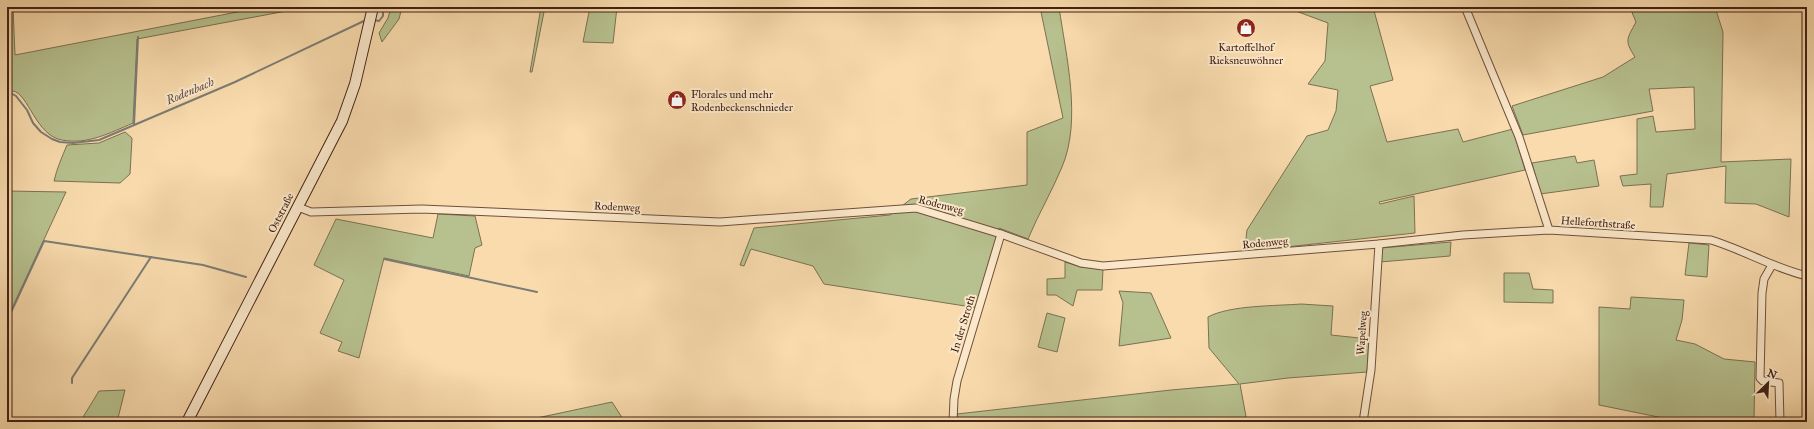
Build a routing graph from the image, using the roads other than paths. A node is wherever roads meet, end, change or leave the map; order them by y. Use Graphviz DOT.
graph roads {
  1 [pos="1465,7"];
  2 [pos="371,16"];
  3 [pos="298,207"];
  4 [pos="1549,230"];
  5 [pos="1001,234"];
  6 [pos="1379,244"];
  7 [pos="1772,265"];
  8 [pos="1807,276"];
  9 [pos="187,422"];
  10 [pos="953,422"];
  11 [pos="1363,422"];
  12 [pos="1780,422"];
  1 -- 4 [label="street, Helleforthstraße"];
  2 -- 3 [label="main road, Oststraße"];
  3 -- 5 [label="street, Rodenweg"];
  3 -- 9 [label="main road, Oststraße"];
  4 -- 6 [label="street, Rodenweg"];
  4 -- 7 [label="street, Helleforthstraße"];
  5 -- 6 [label="street, Rodenweg"];
  5 -- 10 [label="street, In der Stroth"];
  6 -- 11 [label="street, Wapelweg"];
  7 -- 8 [label="street, Helleforthstraße"];
  7 -- 12 [label="street"];
}
